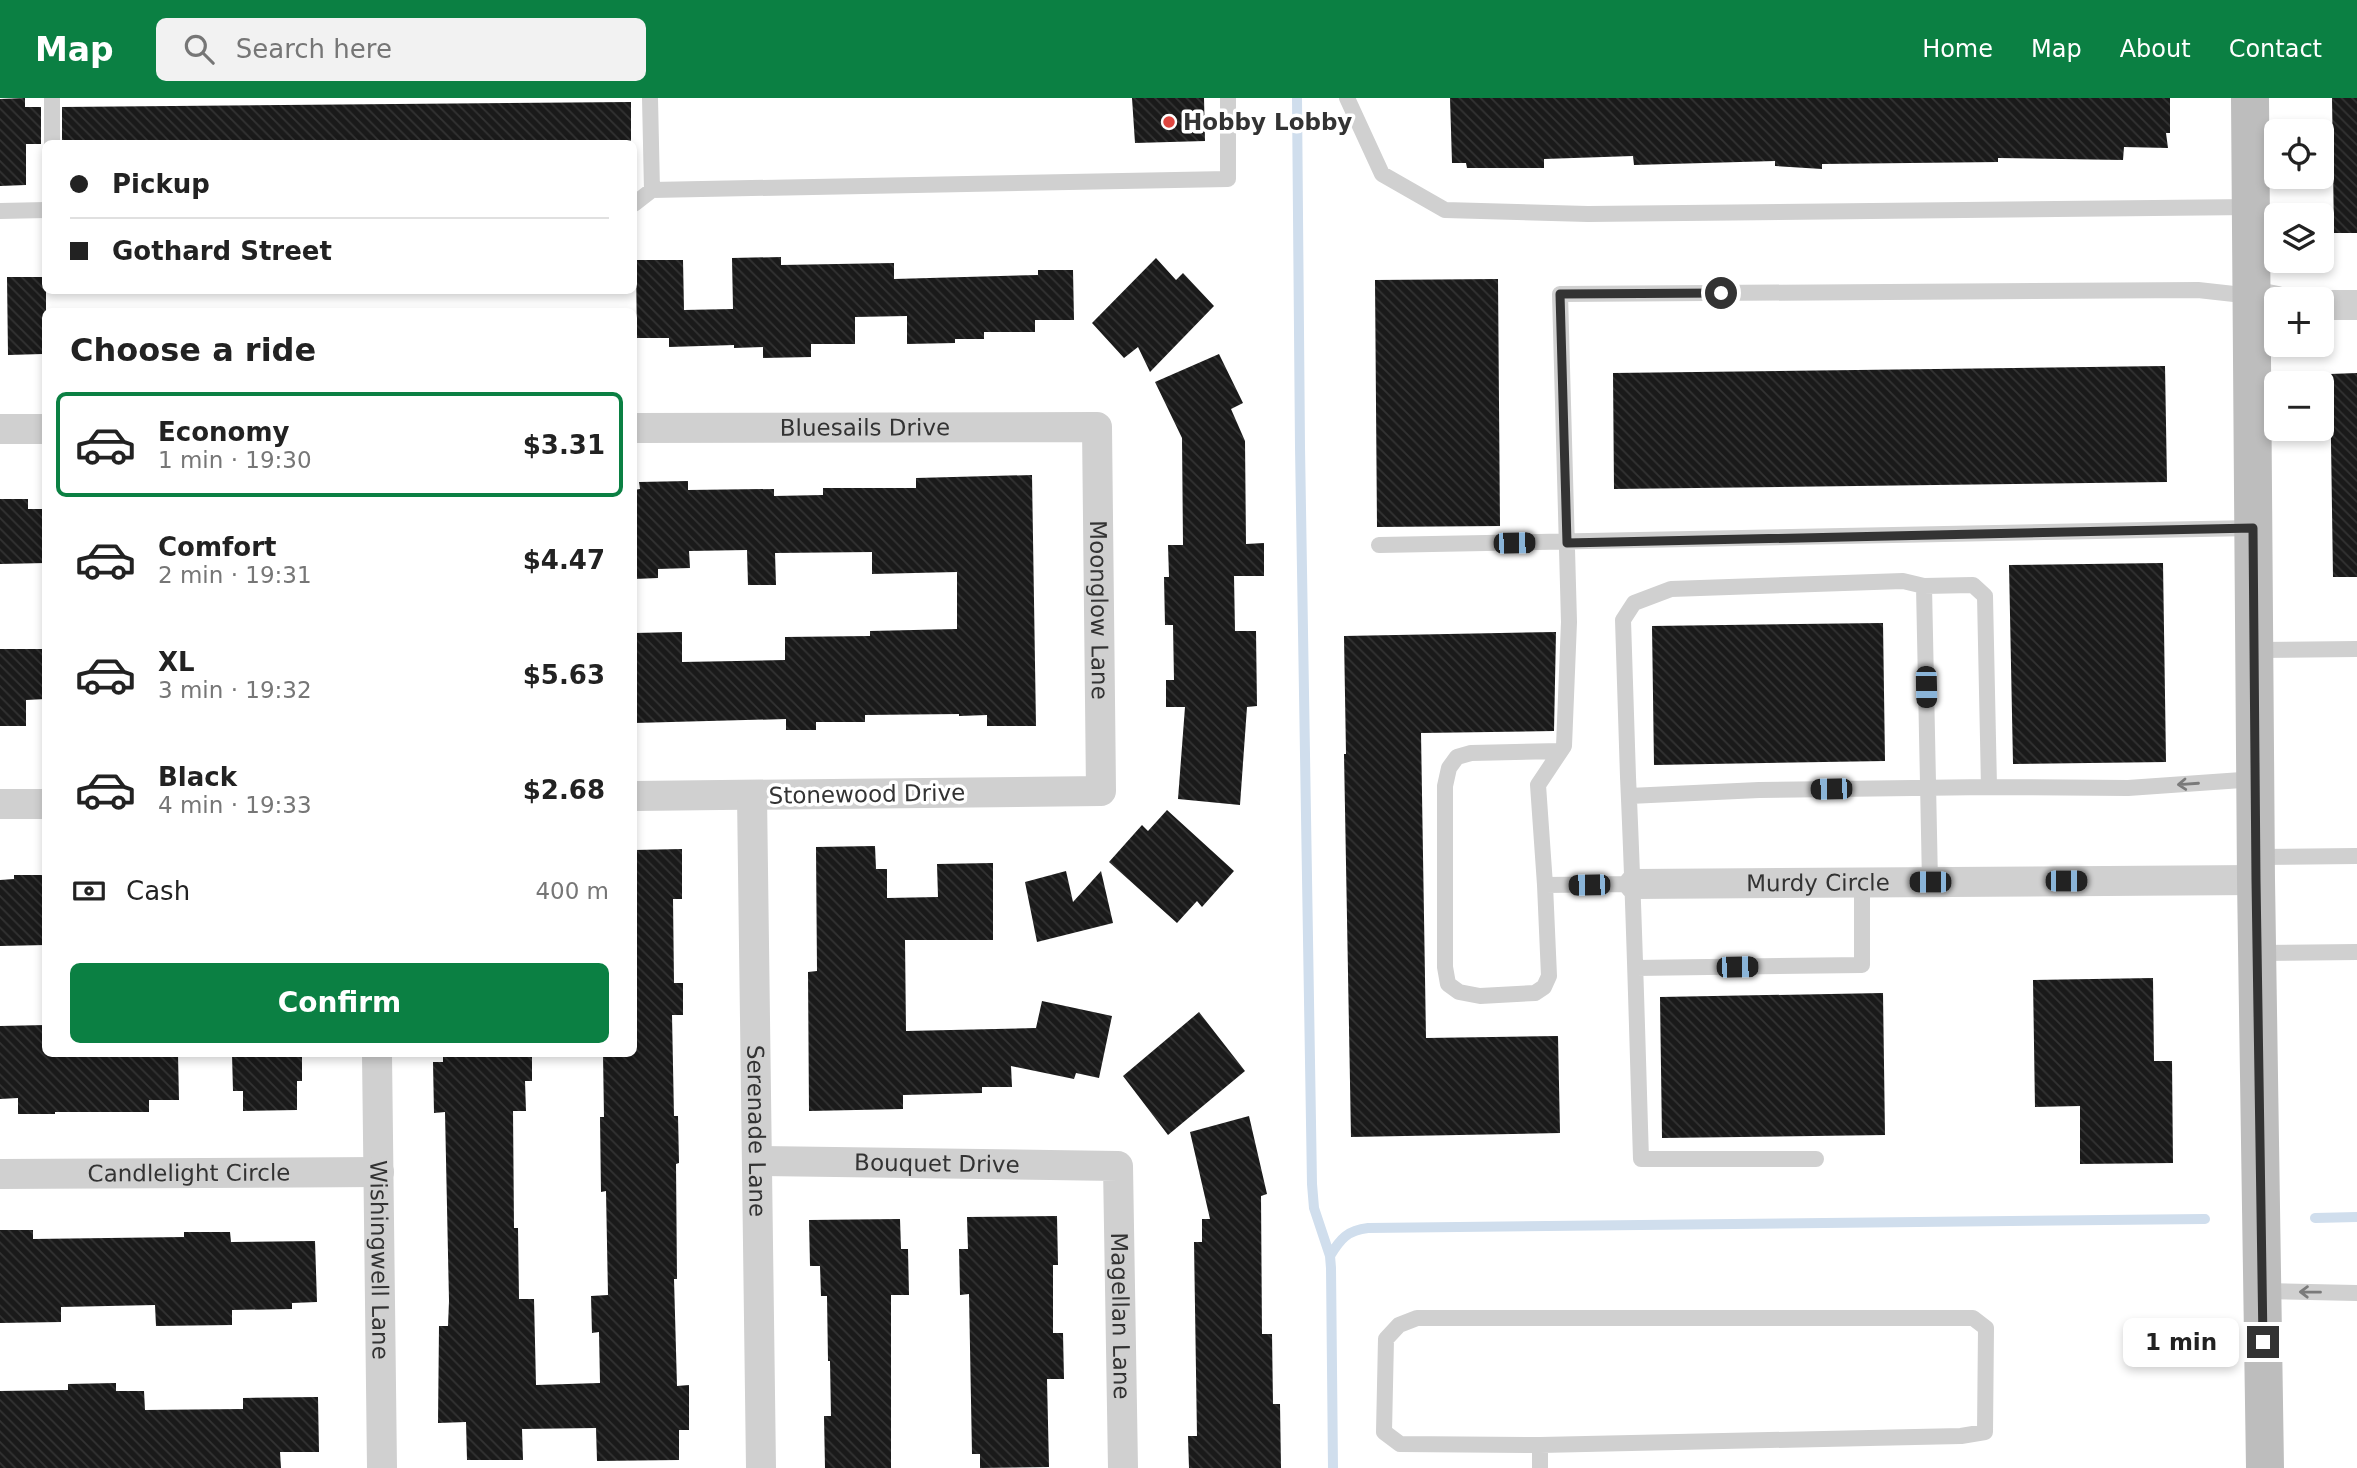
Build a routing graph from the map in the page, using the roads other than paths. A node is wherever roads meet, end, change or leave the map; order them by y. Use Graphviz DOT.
graph roads {
  1 [pos="52,98"];
  2 [pos="650,98"];
  3 [pos="1228,98"];
  4 [pos="1347,98"];
  5 [pos="2250,98"];
  6 [pos="52,140"];
  7 [pos="652,190"];
  8 [pos="637,202"];
  9 [pos="2251,207"];
  10 [pos="42,210"];
  11 [pos="0,211"];
  12 [pos="2264,299"];
  13 [pos="2334,305"];
  14 [pos="2357,305"];
  15 [pos="1097,427"];
  16 [pos="637,428"];
  17 [pos="0,429"];
  18 [pos="42,429"];
  19 [pos="2253,528"];
  20 [pos="1567,543"];
  21 [pos="1379,545"];
  22 [pos="1924,586"];
  23 [pos="2357,649"];
  24 [pos="2254,650"];
  25 [pos="1560,751"];
  26 [pos="2256,779"];
  27 [pos="1989,787"];
  28 [pos="1928,788"];
  29 [pos="1101,791"];
  30 [pos="752,795"];
  31 [pos="637,796"];
  32 [pos="1629,796"];
  33 [pos="0,804"];
  34 [pos="42,804"];
  35 [pos="2357,856"];
  36 [pos="2256,869"];
  37 [pos="1930,882"];
  38 [pos="1862,883"];
  39 [pos="1634,884"];
  40 [pos="1545,885"];
  41 [pos="2357,952"];
  42 [pos="2257,953"];
  43 [pos="1636,968"];
  44 [pos="377,1057"];
  45 [pos="1816,1159"];
  46 [pos="759,1161"];
  47 [pos="1118,1166"];
  48 [pos="379,1172"];
  49 [pos="0,1174"];
  50 [pos="2263,1291"];
  51 [pos="2357,1293"];
  52 [pos="1540,1445"];
  53 [pos="382,1468"];
  54 [pos="761,1468"];
  55 [pos="1123,1468"];
  56 [pos="1540,1468"];
  57 [pos="2265,1468"];
  1 -- 6 [label="lane"];
  2 -- 7 [label="lane"];
  3 -- 7 [label="lane"];
  4 -- 9 [label="lane"];
  5 -- 9 [label="street"];
  7 -- 8 [label="lane"];
  9 -- 12 [label="street"];
  10 -- 11 [label="lane"];
  12 -- 19 [label="street"];
  12 -- 20 [label="lane"];
  13 -- 14 [label="street"];
  15 -- 16 [label="street, Bluesails Drive"];
  15 -- 29 [label="street, Moonglow Lane"];
  17 -- 18 [label="street"];
  19 -- 20 [label="lane"];
  19 -- 24 [label="street"];
  20 -- 21 [label="lane"];
  20 -- 25 [label="lane"];
  22 -- 27 [label="lane"];
  22 -- 28 [label="lane"];
  22 -- 32 [label="lane"];
  23 -- 24 [label="lane"];
  24 -- 26 [label="street"];
  25 -- 40 [label="lane"];
  25 -- 40 [label="lane"];
  26 -- 27 [label="lane, one-way"];
  26 -- 36 [label="street"];
  27 -- 28 [label="lane"];
  28 -- 32 [label="lane"];
  28 -- 37 [label="lane"];
  29 -- 30 [label="street, Stonewood Drive"];
  30 -- 31 [label="street, Stonewood Drive"];
  30 -- 46 [label="street, Serenade Lane"];
  32 -- 39 [label="lane"];
  33 -- 34 [label="street"];
  35 -- 36 [label="lane"];
  36 -- 37 [label="street, Murdy Circle"];
  36 -- 42 [label="street"];
  37 -- 38 [label="street, Murdy Circle"];
  38 -- 39 [label="street, Murdy Circle"];
  38 -- 43 [label="lane"];
  39 -- 40 [label="lane"];
  39 -- 43 [label="lane"];
  41 -- 42 [label="lane"];
  42 -- 50 [label="street"];
  43 -- 45 [label="lane"];
  44 -- 48 [label="street, Wishingwell Lane"];
  46 -- 47 [label="street, Bouquet Drive"];
  46 -- 54 [label="street, Serenade Lane"];
  47 -- 55 [label="street, Magellan Lane"];
  48 -- 49 [label="street, Candlelight Circle"];
  48 -- 53 [label="street, Wishingwell Lane"];
  51 -- 50 [label="lane, one-way"];
  50 -- 57 [label="street"];
  52 -- 52 [label="lane"];
  52 -- 56 [label="lane"];
}
